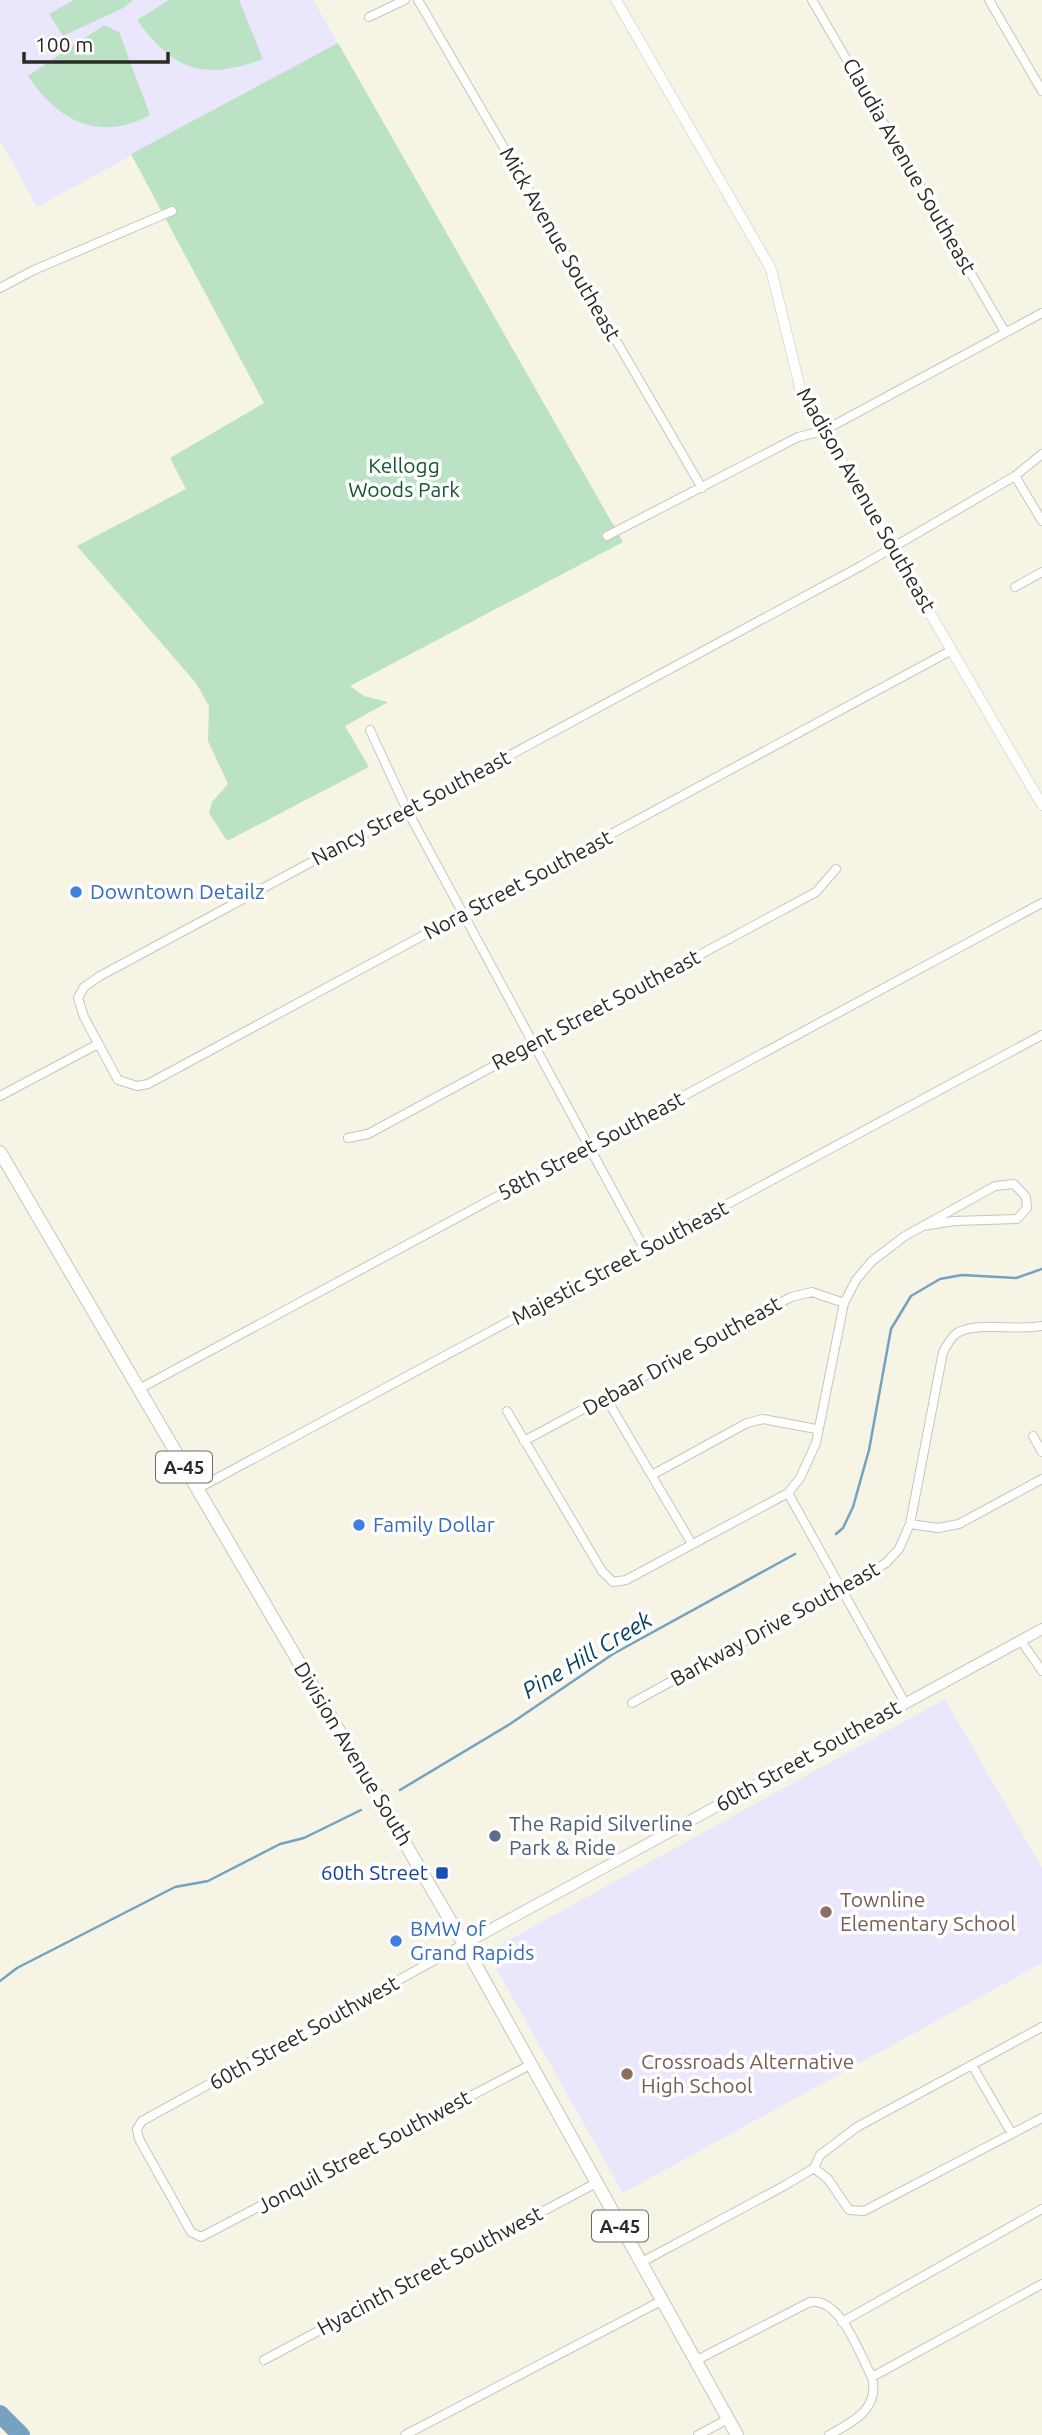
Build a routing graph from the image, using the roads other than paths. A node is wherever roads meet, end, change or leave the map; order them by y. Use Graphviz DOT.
graph roads {
  1 [pos="405,0"];
  2 [pos="418,0"];
  3 [pos="616,0"];
  4 [pos="812,0"];
  5 [pos="989,0"];
  6 [pos="369,17"];
  7 [pos="1042,91"];
  8 [pos="172,211"];
  9 [pos="0,288"];
  10 [pos="1042,313"];
  11 [pos="1005,332"];
  12 [pos="824,431"];
  13 [pos="1042,454"];
  14 [pos="1015,476"];
  15 [pos="702,488"];
  16 [pos="1042,521"];
  17 [pos="607,536"];
  18 [pos="891,547"];
  19 [pos="1042,572"];
  20 [pos="1015,587"];
  21 [pos="952,650"];
  22 [pos="370,730"];
  23 [pos="1042,805"];
  24 [pos="407,810"];
  25 [pos="836,869"];
  26 [pos="1042,902"];
  27 [pos="464,915"];
  28 [pos="1042,1035"];
  29 [pos="98,1044"];
  30 [pos="534,1044"];
  31 [pos="0,1096"];
  32 [pos="348,1138"];
  33 [pos="590,1147"];
  34 [pos="0,1152"];
  35 [pos="923,1226"];
  36 [pos="645,1250"];
  37 [pos="844,1303"];
  38 [pos="1042,1326"];
  39 [pos="139,1389"];
  40 [pos="606,1398"];
  41 [pos="507,1411"];
  42 [pos="816,1429"];
  43 [pos="1033,1436"];
  44 [pos="524,1441"];
  45 [pos="1042,1452"];
  46 [pos="652,1475"];
  47 [pos="1042,1479"];
  48 [pos="197,1489"];
  49 [pos="788,1493"];
  50 [pos="910,1524"];
  51 [pos="692,1544"];
  52 [pos="841,1588"];
  53 [pos="1042,1629"];
  54 [pos="1021,1640"];
  55 [pos="1042,1671"];
  56 [pos="632,1703"];
  57 [pos="905,1703"];
  58 [pos="464,1944"];
  59 [pos="1042,2027"];
  60 [pos="530,2065"];
  61 [pos="972,2065"];
  62 [pos="1042,2118"];
  63 [pos="1012,2134"];
  64 [pos="814,2168"];
  65 [pos="596,2183"];
  66 [pos="1042,2209"];
  67 [pos="197,2236"];
  68 [pos="640,2263"];
  69 [pos="1042,2284"];
  70 [pos="662,2301"];
  71 [pos="842,2322"];
  72 [pos="264,2360"];
  73 [pos="695,2361"];
  74 [pos="872,2376"];
  75 [pos="728,2419"];
  76 [pos="405,2435"];
  77 [pos="698,2435"];
  78 [pos="737,2435"];
  79 [pos="829,2435"];
  1 -- 6 [label="street"];
  2 -- 15 [label="street, Mick Avenue Southeast"];
  3 -- 12 [label="street, Madison Avenue Southeast"];
  4 -- 11 [label="street, Claudia Avenue Southeast"];
  5 -- 7 [label="street"];
  8 -- 9 [label="street"];
  10 -- 11 [label="street"];
  11 -- 12 [label="street"];
  12 -- 15 [label="street"];
  12 -- 18 [label="street, Madison Avenue Southeast"];
  13 -- 14 [label="street, Nancy Street Southeast"];
  14 -- 16 [label="street"];
  14 -- 18 [label="street, Nancy Street Southeast"];
  15 -- 17 [label="street"];
  18 -- 21 [label="street, Madison Avenue Southeast"];
  18 -- 24 [label="street, Nancy Street Southeast"];
  19 -- 20 [label="street"];
  21 -- 23 [label="street, Madison Avenue Southeast"];
  21 -- 27 [label="street, Nora Street Southeast"];
  22 -- 24 [label="street"];
  24 -- 27 [label="street"];
  24 -- 29 [label="street, Nancy Street Southeast"];
  25 -- 30 [label="street, Regent Street Southeast"];
  26 -- 33 [label="street, 58th Street Southeast"];
  27 -- 29 [label="street, Nora Street Southeast"];
  27 -- 30 [label="street"];
  28 -- 36 [label="street, Majestic Street Southeast"];
  29 -- 31 [label="street"];
  30 -- 32 [label="street, Regent Street Southeast"];
  30 -- 33 [label="street"];
  33 -- 36 [label="street"];
  33 -- 39 [label="street, 58th Street Southeast"];
  34 -- 39 [label="main road, Division Avenue South / A-45"];
  35 -- 35 [label="street"];
  35 -- 37 [label="street"];
  36 -- 48 [label="street, Majestic Street Southeast"];
  37 -- 40 [label="street, Debaar Drive Southeast"];
  37 -- 42 [label="street"];
  38 -- 50 [label="street, Barkway Drive Southeast"];
  39 -- 48 [label="main road, Division Avenue South / A-45"];
  40 -- 44 [label="street, Debaar Drive Southeast"];
  40 -- 46 [label="street"];
  41 -- 44 [label="street"];
  42 -- 46 [label="street"];
  42 -- 49 [label="street"];
  43 -- 45 [label="street"];
  44 -- 51 [label="street"];
  46 -- 51 [label="street"];
  47 -- 50 [label="street"];
  48 -- 58 [label="main road, Division Avenue South / A-45"];
  49 -- 51 [label="street"];
  49 -- 52 [label="street"];
  50 -- 52 [label="street, Barkway Drive Southeast"];
  52 -- 56 [label="street, Barkway Drive Southeast"];
  52 -- 57 [label="street"];
  53 -- 54 [label="main road, 60th Street Southeast"];
  54 -- 55 [label="street"];
  54 -- 57 [label="main road, 60th Street Southeast"];
  57 -- 58 [label="main road, 60th Street Southeast"];
  58 -- 60 [label="main road, Division Avenue South / A-45"];
  58 -- 67 [label="street, 60th Street Southwest"];
  59 -- 61 [label="street"];
  60 -- 65 [label="main road, Division Avenue South / A-45"];
  60 -- 67 [label="street, Jonquil Street Southwest"];
  61 -- 63 [label="street"];
  61 -- 64 [label="street"];
  62 -- 63 [label="street"];
  63 -- 64 [label="street"];
  64 -- 68 [label="street"];
  65 -- 68 [label="main road, Division Avenue South / A-45"];
  65 -- 72 [label="street, Hyacinth Street Southwest"];
  66 -- 71 [label="street"];
  68 -- 70 [label="main road, Division Avenue South / A-45"];
  69 -- 74 [label="street"];
  70 -- 73 [label="main road, Division Avenue South / A-45"];
  70 -- 76 [label="street"];
  71 -- 73 [label="street"];
  71 -- 74 [label="street"];
  73 -- 75 [label="main road, Division Avenue South / A-45"];
  74 -- 79 [label="street"];
  75 -- 77 [label="street"];
  75 -- 78 [label="main road, Division Avenue South / A-45"];
}
